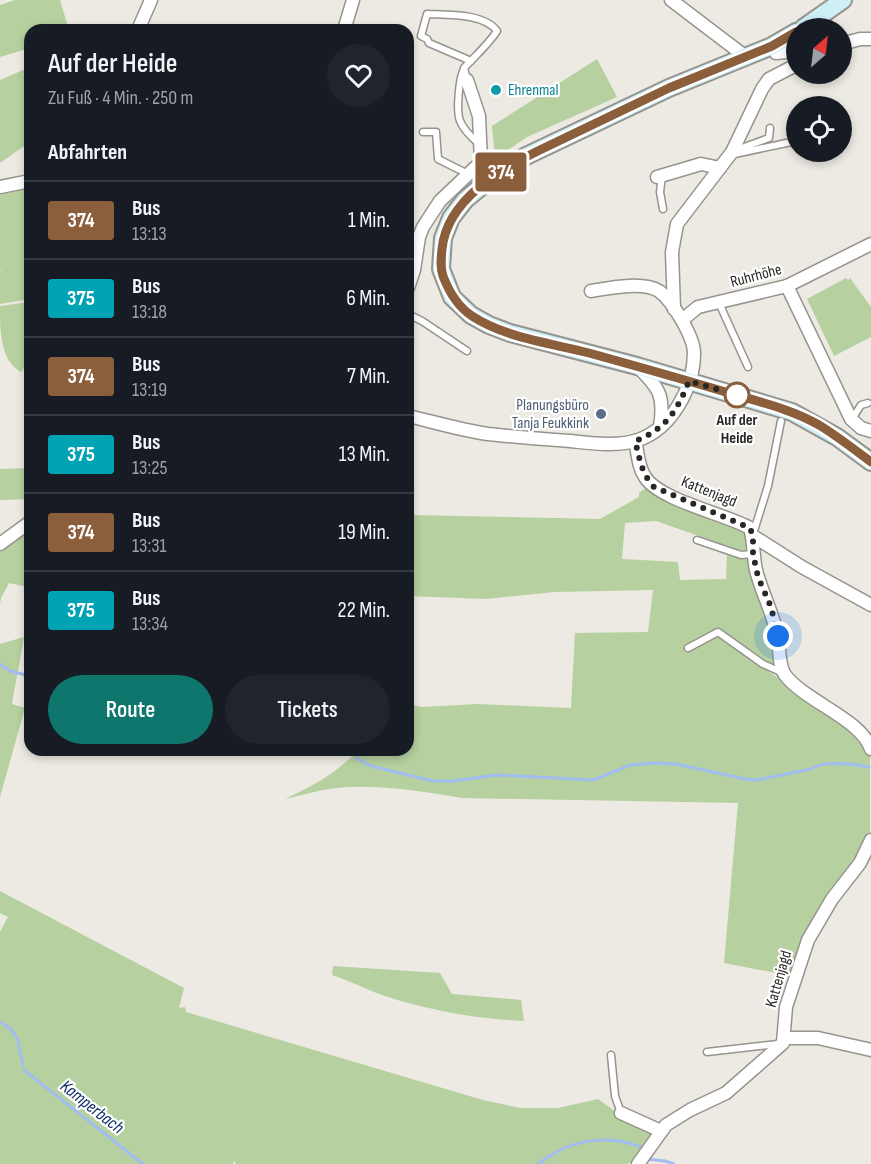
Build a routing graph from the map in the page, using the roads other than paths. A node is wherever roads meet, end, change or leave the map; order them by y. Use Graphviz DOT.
graph roads {
  1 [pos="151,0"];
  2 [pos="353,0"];
  3 [pos="672,0"];
  4 [pos="843,0"];
  5 [pos="817,18"];
  6 [pos="141,24"];
  7 [pos="346,24"];
  8 [pos="786,38"];
  9 [pos="871,39"];
  10 [pos="852,41"];
  11 [pos="772,46"];
  12 [pos="786,52"];
  13 [pos="746,57"];
  14 [pos="471,61"];
  15 [pos="786,70"];
  16 [pos="466,74"];
  17 [pos="770,128"];
  18 [pos="423,132"];
  19 [pos="786,143"];
  20 [pos="480,145"];
  21 [pos="731,153"];
  22 [pos="720,168"];
  23 [pos="469,174"];
  24 [pos="660,176"];
  25 [pos="24,183"];
  26 [pos="0,187"];
  27 [pos="663,209"];
  28 [pos="871,244"];
  29 [pos="414,270"];
  30 [pos="787,286"];
  31 [pos="591,291"];
  32 [pos="718,302"];
  33 [pos="674,309"];
  34 [pos="414,317"];
  35 [pos="682,320"];
  36 [pos="467,351"];
  37 [pos="637,366"];
  38 [pos="748,367"];
  39 [pos="689,381"];
  40 [pos="867,403"];
  41 [pos="414,417"];
  42 [pos="851,419"];
  43 [pos="781,421"];
  44 [pos="660,428"];
  45 [pos="871,431"];
  46 [pos="635,441"];
  47 [pos="871,462"];
  48 [pos="24,526"];
  49 [pos="753,536"];
  50 [pos="697,540"];
  51 [pos="0,544"];
  52 [pos="753,554"];
  53 [pos="871,605"];
  54 [pos="688,648"];
  55 [pos="783,673"];
  56 [pos="871,749"];
  57 [pos="871,840"];
  58 [pos="784,1040"];
  59 [pos="871,1050"];
  60 [pos="707,1052"];
  61 [pos="611,1054"];
  62 [pos="621,1113"];
  63 [pos="661,1131"];
  64 [pos="638,1164"];
  1 -- 6 [label="street"];
  2 -- 7 [label="street"];
  3 -- 13 [label="street"];
  4 -- 5 [label="main road"];
  8 -- 11 [label="main road"];
  9 -- 10 [label="street"];
  11 -- 12 [label="street"];
  11 -- 13 [label="main road"];
  13 -- 37 [label="main road"];
  14 -- 14 [label="lane"];
  14 -- 16 [label="lane"];
  15 -- 21 [label="street"];
  16 -- 20 [label="street"];
  16 -- 20 [label="lane"];
  17 -- 21 [label="lane"];
  18 -- 23 [label="lane"];
  19 -- 21 [label="lane"];
  20 -- 23 [label="street"];
  21 -- 22 [label="street"];
  22 -- 24 [label="street"];
  22 -- 33 [label="street"];
  23 -- 29 [label="street"];
  24 -- 27 [label="lane"];
  25 -- 26 [label="street"];
  28 -- 30 [label="street, Ruhrhöhe"];
  30 -- 32 [label="street, Ruhrhöhe"];
  30 -- 42 [label="street"];
  31 -- 33 [label="street"];
  32 -- 35 [label="street, Ruhrhöhe"];
  32 -- 38 [label="lane"];
  33 -- 35 [label="street"];
  34 -- 36 [label="lane"];
  35 -- 39 [label="street"];
  37 -- 39 [label="main road"];
  37 -- 44 [label="street"];
  39 -- 44 [label="street"];
  39 -- 47 [label="main road"];
  40 -- 42 [label="lane"];
  41 -- 46 [label="street"];
  42 -- 45 [label="street"];
  43 -- 49 [label="lane"];
  44 -- 46 [label="street"];
  46 -- 49 [label="street, Kattenjagd"];
  48 -- 51 [label="street"];
  49 -- 52 [label="street"];
  49 -- 53 [label="street, Kattenjagd"];
  50 -- 52 [label="lane"];
  52 -- 55 [label="street"];
  54 -- 55 [label="lane"];
  55 -- 56 [label="street"];
  57 -- 58 [label="street, Kattenjagd"];
  58 -- 59 [label="street"];
  58 -- 60 [label="lane"];
  58 -- 63 [label="street"];
  61 -- 62 [label="lane"];
  62 -- 63 [label="street"];
  63 -- 64 [label="street"];
}
